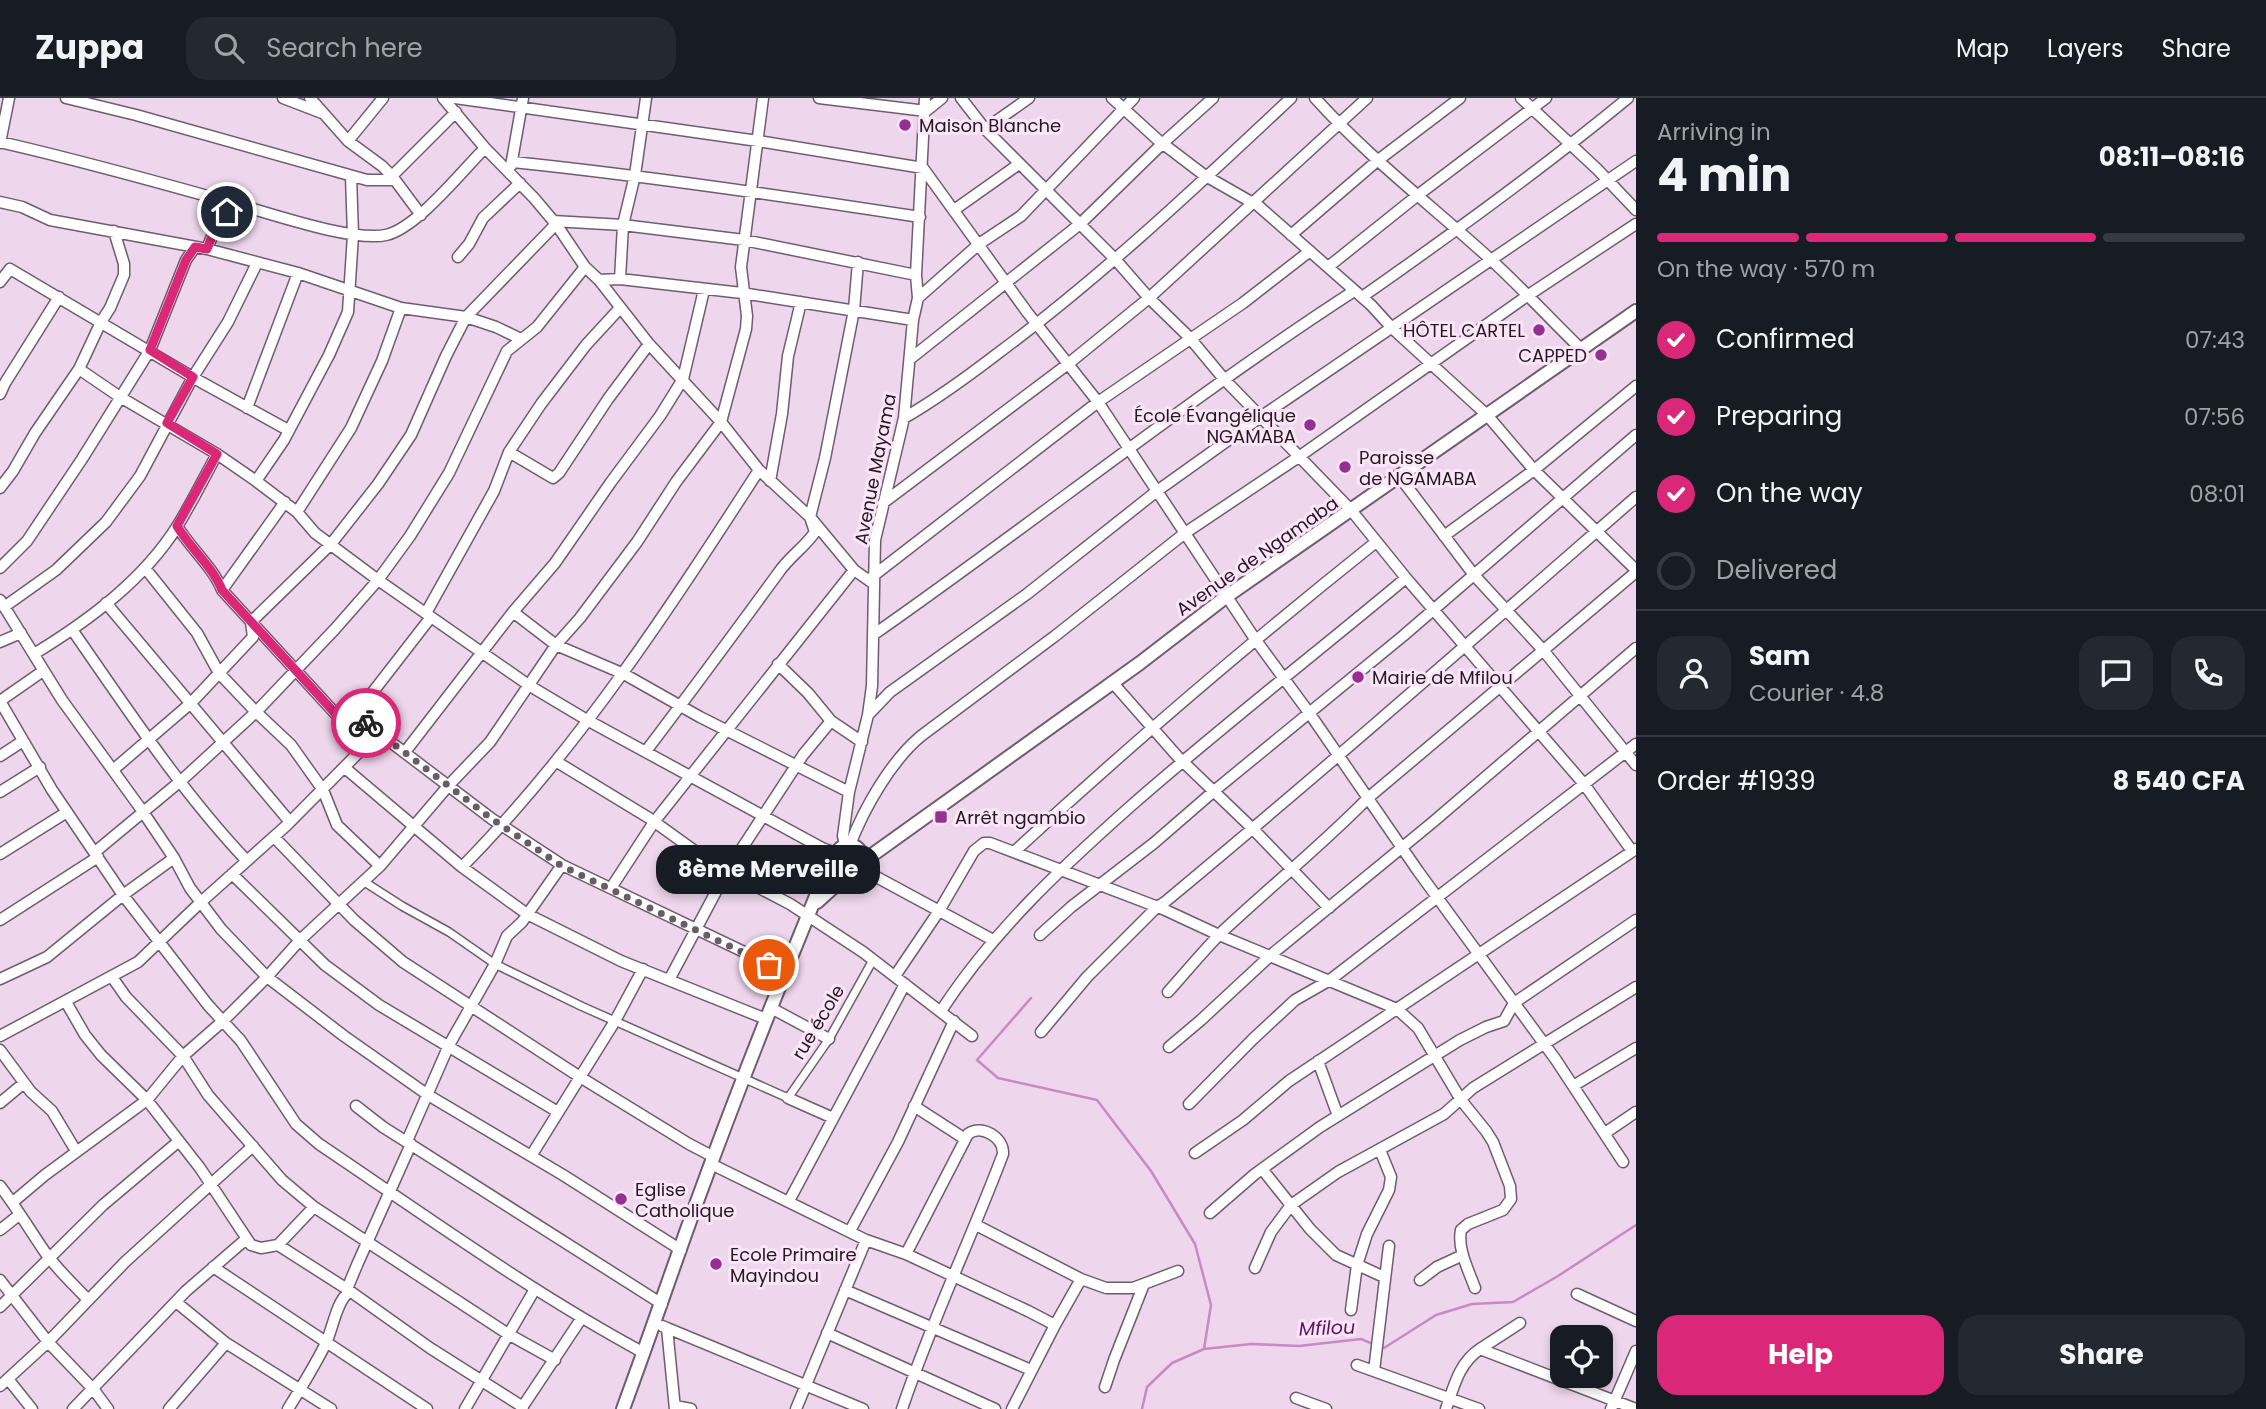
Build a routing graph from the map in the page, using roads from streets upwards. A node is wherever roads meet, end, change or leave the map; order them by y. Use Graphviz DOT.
graph roads {
  1 [pos="9,98"];
  2 [pos="66,98"];
  3 [pos="283,98"];
  4 [pos="311,98"];
  5 [pos="383,98"];
  6 [pos="443,98"];
  7 [pos="455,98"];
  8 [pos="646,98"];
  9 [pos="763,98"];
  10 [pos="819,98"];
  11 [pos="925,98"];
  12 [pos="942,98"];
  13 [pos="961,98"];
  14 [pos="1029,98"];
  15 [pos="1112,98"];
  16 [pos="1134,98"];
  17 [pos="1213,98"];
  18 [pos="1291,98"];
  19 [pos="1315,98"];
  20 [pos="1367,98"];
  21 [pos="1460,98"];
  22 [pos="1521,98"];
  23 [pos="1546,98"];
  24 [pos="1628,98"];
  25 [pos="523,102"];
  26 [pos="1123,108"];
  27 [pos="1533,109"];
  28 [pos="926,111"];
  29 [pos="456,112"];
  30 [pos="326,114"];
  31 [pos="642,124"];
  32 [pos="1339,125"];
  33 [pos="985,129"];
  34 [pos="348,141"];
  35 [pos="758,141"];
  36 [pos="0,142"];
  37 [pos="1163,143"];
  38 [pos="1571,145"];
  39 [pos="485,148"];
  40 [pos="1377,161"];
  41 [pos="1636,161"];
  42 [pos="1019,164"];
  43 [pos="511,167"];
  44 [pos="923,168"];
  45 [pos="635,175"];
  46 [pos="351,176"];
  47 [pos="1207,177"];
  48 [pos="394,178"];
  49 [pos="1609,181"];
  50 [pos="520,183"];
  51 [pos="751,190"];
  52 [pos="1047,190"];
  53 [pos="1418,195"];
  54 [pos="0,202"];
  55 [pos="1254,202"];
  56 [pos="239,204"];
  57 [pos="1636,209"];
  58 [pos="954,210"];
  59 [pos="421,215"];
  60 [pos="920,217"];
  61 [pos="554,223"];
  62 [pos="1080,224"];
  63 [pos="1636,224"];
  64 [pos="623,225"];
  65 [pos="1457,230"];
  66 [pos="114,231"];
  67 [pos="353,235"];
  68 [pos="1292,235"];
  69 [pos="744,240"];
  70 [pos="979,244"];
  71 [pos="195,247"];
  72 [pos="207,249"];
  73 [pos="1310,251"];
  74 [pos="458,257"];
  75 [pos="1115,260"];
  76 [pos="1491,260"];
  77 [pos="858,262"];
  78 [pos="257,263"];
  79 [pos="1328,267"];
  80 [pos="585,268"];
  81 [pos="298,274"];
  82 [pos="916,275"];
  83 [pos="620,279"];
  84 [pos="599,280"];
  85 [pos="0,282"];
  86 [pos="1006,282"];
  87 [pos="350,290"];
  88 [pos="704,290"];
  89 [pos="743,293"];
  90 [pos="1358,294"];
  91 [pos="1527,296"];
  92 [pos="58,297"];
  93 [pos="918,298"];
  94 [pos="1149,298"];
  95 [pos="801,302"];
  96 [pos="401,308"];
  97 [pos="620,309"];
  98 [pos="854,310"];
  99 [pos="466,317"];
  100 [pos="1633,318"];
  101 [pos="913,320"];
  102 [pos="101,322"];
  103 [pos="1037,324"];
  104 [pos="1392,328"];
  105 [pos="1189,337"];
  106 [pos="521,339"];
  107 [pos="649,344"];
  108 [pos="1581,349"];
  109 [pos="150,350"];
  110 [pos="910,359"];
  111 [pos="1068,364"];
  112 [pos="1431,364"];
  113 [pos="79,369"];
  114 [pos="193,377"];
  115 [pos="683,379"];
  116 [pos="1224,379"];
  117 [pos="1636,386"];
  118 [pos="0,394"];
  119 [pos="120,397"];
  120 [pos="1098,402"];
  121 [pos="247,408"];
  122 [pos="1488,415"];
  123 [pos="1262,416"];
  124 [pos="904,418"];
  125 [pos="721,422"];
  126 [pos="167,423"];
  127 [pos="288,430"];
  128 [pos="1636,435"];
  129 [pos="1128,448"];
  130 [pos="509,452"];
  131 [pos="217,454"];
  132 [pos="1300,456"];
  133 [pos="760,470"];
  134 [pos="1534,470"];
  135 [pos="1399,476"];
  136 [pos="256,481"];
  137 [pos="770,481"];
  138 [pos="0,488"];
  139 [pos="1157,491"];
  140 [pos="1636,497"];
  141 [pos="1563,498"];
  142 [pos="285,502"];
  143 [pos="883,504"];
  144 [pos="1351,510"];
  145 [pos="297,512"];
  146 [pos="810,517"];
  147 [pos="177,526"];
  148 [pos="1597,531"];
  149 [pos="1185,533"];
  150 [pos="1444,536"];
  151 [pos="1376,542"];
  152 [pos="331,544"];
  153 [pos="0,568"];
  154 [pos="145,568"];
  155 [pos="854,570"];
  156 [pos="1636,571"];
  157 [pos="1474,575"];
  158 [pos="1406,578"];
  159 [pos="378,580"];
  160 [pos="874,580"];
  161 [pos="222,590"];
  162 [pos="1227,596"];
  163 [pos="2,603"];
  164 [pos="106,603"];
  165 [pos="1433,609"];
  166 [pos="513,612"];
  167 [pos="1506,612"];
  168 [pos="429,615"];
  169 [pos="251,622"];
  170 [pos="73,631"];
  171 [pos="21,633"];
  172 [pos="873,635"];
  173 [pos="1255,639"];
  174 [pos="0,642"];
  175 [pos="556,645"];
  176 [pos="1467,646"];
  177 [pos="1636,648"];
  178 [pos="1543,650"];
  179 [pos="484,652"];
  180 [pos="34,654"];
  181 [pos="778,664"];
  182 [pos="43,671"];
  183 [pos="294,671"];
  184 [pos="219,673"];
  185 [pos="624,674"];
  186 [pos="1285,679"];
  187 [pos="1112,682"];
  188 [pos="530,686"];
  189 [pos="1500,686"];
  190 [pos="1581,695"];
  191 [pos="191,703"];
  192 [pos="680,706"];
  193 [pos="256,712"];
  194 [pos="1310,714"];
  195 [pos="355,715"];
  196 [pos="868,715"];
  197 [pos="587,720"];
  198 [pos="831,721"];
  199 [pos="1152,728"];
  200 [pos="728,730"];
  201 [pos="1538,730"];
  202 [pos="379,732"];
  203 [pos="149,739"];
  204 [pos="23,741"];
  205 [pos="223,741"];
  206 [pos="862,742"];
  207 [pos="1636,744"];
  208 [pos="646,751"];
  209 [pos="405,752"];
  210 [pos="1626,752"];
  211 [pos="0,755"];
  212 [pos="1338,755"];
  213 [pos="1182,761"];
  214 [pos="557,762"];
  215 [pos="798,765"];
  216 [pos="1636,765"];
  217 [pos="40,767"];
  218 [pos="345,768"];
  219 [pos="113,770"];
  220 [pos="691,776"];
  221 [pos="179,782"];
  222 [pos="1584,784"];
  223 [pos="449,785"];
  224 [pos="323,790"];
  225 [pos="0,792"];
  226 [pos="849,792"];
  227 [pos="1214,792"];
  228 [pos="1368,799"];
  229 [pos="66,812"];
  230 [pos="143,812"];
  231 [pos="763,816"];
  232 [pos="290,822"];
  233 [pos="654,822"];
  234 [pos="415,826"];
  235 [pos="502,826"];
  236 [pos="1253,829"];
  237 [pos="901,835"];
  238 [pos="274,837"];
  239 [pos="1401,846"];
  240 [pos="844,849"];
  241 [pos="1634,850"];
  242 [pos="1014,852"];
  243 [pos="0,854"];
  244 [pos="97,854"];
  245 [pos="174,858"];
  246 [pos="247,861"];
  247 [pos="380,866"];
  248 [pos="562,866"];
  249 [pos="462,867"];
  250 [pos="857,867"];
  251 [pos="1291,868"];
  252 [pos="1059,870"];
  253 [pos="727,871"];
  254 [pos="233,874"];
  255 [pos="363,881"];
  256 [pos="1098,884"];
  257 [pos="611,888"];
  258 [pos="123,894"];
  259 [pos="1437,898"];
  260 [pos="201,902"];
  261 [pos="339,904"];
  262 [pos="1157,907"];
  263 [pos="1329,908"];
  264 [pos="811,910"];
  265 [pos="939,911"];
  266 [pos="527,914"];
  267 [pos="0,920"];
  268 [pos="1636,920"];
  269 [pos="695,929"];
  270 [pos="1040,935"];
  271 [pos="1219,935"];
  272 [pos="160,940"];
  273 [pos="300,940"];
  274 [pos="993,940"];
  275 [pos="1478,954"];
  276 [pos="1271,955"];
  277 [pos="873,960"];
  278 [pos="495,964"];
  279 [pos="643,970"];
  280 [pos="786,972"];
  281 [pos="895,976"];
  282 [pos="112,977"];
  283 [pos="267,977"];
  284 [pos="0,979"];
  285 [pos="1330,979"];
  286 [pos="669,981"];
  287 [pos="905,984"];
  288 [pos="1636,987"];
  289 [pos="1168,992"];
  290 [pos="66,1002"];
  291 [pos="1514,1003"];
  292 [pos="472,1006"];
  293 [pos="1397,1009"];
  294 [pos="941,1011"];
  295 [pos="769,1013"];
  296 [pos="223,1021"];
  297 [pos="615,1021"];
  298 [pos="954,1021"];
  299 [pos="1041,1032"];
  300 [pos="972,1035"];
  301 [pos="0,1037"];
  302 [pos="829,1039"];
  303 [pos="449,1045"];
  304 [pos="1544,1045"];
  305 [pos="1168,1047"];
  306 [pos="1636,1048"];
  307 [pos="0,1050"];
  308 [pos="183,1056"];
  309 [pos="1436,1056"];
  310 [pos="1318,1061"];
  311 [pos="580,1077"];
  312 [pos="744,1079"];
  313 [pos="24,1083"];
  314 [pos="1573,1086"];
  315 [pos="428,1095"];
  316 [pos="788,1098"];
  317 [pos="147,1100"];
  318 [pos="1461,1100"];
  319 [pos="0,1103"];
  320 [pos="1189,1104"];
  321 [pos="356,1106"];
  322 [pos="914,1106"];
  323 [pos="558,1112"];
  324 [pos="1636,1112"];
  325 [pos="1338,1116"];
  326 [pos="833,1118"];
  327 [pos="1605,1133"];
  328 [pos="965,1139"];
  329 [pos="179,1141"];
  330 [pos="409,1143"];
  331 [pos="253,1146"];
  332 [pos="1380,1150"];
  333 [pos="76,1151"];
  334 [pos="1195,1153"];
  335 [pos="531,1156"];
  336 [pos="712,1160"];
  337 [pos="1623,1162"];
  338 [pos="1262,1170"];
  339 [pos="210,1182"];
  340 [pos="0,1186"];
  341 [pos="389,1192"];
  342 [pos="789,1201"];
  343 [pos="13,1202"];
  344 [pos="1291,1205"];
  345 [pos="314,1207"];
  346 [pos="1210,1213"];
  347 [pos="19,1214"];
  348 [pos="976,1225"];
  349 [pos="0,1230"];
  350 [pos="850,1231"];
  351 [pos="245,1240"];
  352 [pos="866,1240"];
  353 [pos="367,1242"];
  354 [pos="278,1245"];
  355 [pos="1390,1246"];
  356 [pos="681,1250"];
  357 [pos="906,1254"];
  358 [pos="1463,1255"];
  359 [pos="50,1258"];
  360 [pos="1357,1265"];
  361 [pos="213,1267"];
  362 [pos="1255,1268"];
  363 [pos="1178,1271"];
  364 [pos="954,1276"];
  365 [pos="1384,1277"];
  366 [pos="1081,1279"];
  367 [pos="0,1280"];
  368 [pos="1420,1280"];
  369 [pos="1144,1284"];
  370 [pos="1475,1288"];
  371 [pos="346,1289"];
  372 [pos="535,1289"];
  373 [pos="845,1290"];
  374 [pos="1577,1294"];
  375 [pos="13,1295"];
  376 [pos="88,1300"];
  377 [pos="176,1302"];
  378 [pos="662,1304"];
  379 [pos="0,1307"];
  380 [pos="1351,1310"];
  381 [pos="581,1319"];
  382 [pos="1636,1321"];
  383 [pos="1520,1323"];
  384 [pos="661,1325"];
  385 [pos="1055,1325"];
  386 [pos="932,1327"];
  387 [pos="827,1333"];
  388 [pos="508,1334"];
  389 [pos="48,1342"];
  390 [pos="327,1342"];
  391 [pos="226,1343"];
  392 [pos="1480,1349"];
  393 [pos="1636,1351"];
  394 [pos="644,1353"];
  395 [pos="555,1360"];
  396 [pos="1357,1365"];
  397 [pos="1031,1370"];
  398 [pos="915,1371"];
  399 [pos="1374,1371"];
  400 [pos="8,1379"];
  401 [pos="481,1381"];
  402 [pos="806,1385"];
  403 [pos="0,1386"];
  404 [pos="1105,1387"];
  405 [pos="300,1389"];
  406 [pos="94,1390"];
  407 [pos="1296,1398"];
  408 [pos="1450,1398"];
  409 [pos="178,1399"];
  410 [pos="1612,1405"];
  411 [pos="522,1408"];
  412 [pos="675,1408"];
  413 [pos="32,1409"];
  414 [pos="73,1409"];
  415 [pos="108,1409"];
  416 [pos="169,1409"];
  417 [pos="186,1409"];
  418 [pos="288,1409"];
  419 [pos="331,1409"];
  420 [pos="427,1409"];
  421 [pos="465,1409"];
  422 [pos="622,1409"];
  423 [pos="691,1409"];
  424 [pos="796,1409"];
  425 [pos="863,1409"];
  426 [pos="902,1409"];
  427 [pos="995,1409"];
  428 [pos="1012,1409"];
  429 [pos="1326,1409"];
  430 [pos="1446,1409"];
  431 [pos="1479,1409"];
  432 [pos="1636,1409"];
  1 -- 36 [label="street"];
  2 -- 46 [label="street"];
  3 -- 30 [label="street"];
  4 -- 30 [label="street"];
  5 -- 34 [label="street"];
  6 -- 29 [label="street"];
  7 -- 25 [label="street"];
  8 -- 31 [label="street"];
  9 -- 35 [label="street"];
  10 -- 28 [label="street"];
  11 -- 28 [label="street, Avenue Mayama"];
  12 -- 28 [label="street"];
  13 -- 33 [label="street"];
  14 -- 33 [label="street"];
  15 -- 26 [label="street"];
  16 -- 26 [label="street"];
  17 -- 37 [label="street"];
  18 -- 47 [label="street"];
  19 -- 32 [label="street"];
  20 -- 32 [label="street"];
  21 -- 40 [label="street"];
  22 -- 27 [label="street"];
  23 -- 27 [label="street"];
  24 -- 38 [label="street"];
  25 -- 31 [label="street"];
  25 -- 43 [label="street"];
  26 -- 37 [label="street"];
  26 -- 52 [label="street"];
  27 -- 38 [label="street"];
  27 -- 53 [label="street"];
  28 -- 44 [label="street, Avenue Mayama"];
  29 -- 39 [label="street"];
  29 -- 48 [label="street"];
  30 -- 34 [label="street"];
  31 -- 35 [label="street"];
  31 -- 45 [label="street"];
  32 -- 40 [label="street"];
  32 -- 55 [label="street"];
  33 -- 42 [label="street"];
  34 -- 48 [label="street"];
  35 -- 44 [label="street"];
  35 -- 51 [label="street"];
  36 -- 56 [label="street"];
  37 -- 47 [label="street"];
  37 -- 62 [label="street"];
  38 -- 49 [label="street"];
  38 -- 65 [label="street"];
  39 -- 43 [label="street"];
  39 -- 59 [label="street"];
  40 -- 53 [label="street"];
  40 -- 68 [label="street"];
  41 -- 49 [label="street"];
  42 -- 52 [label="street"];
  42 -- 58 [label="street"];
  43 -- 45 [label="street"];
  43 -- 50 [label="street"];
  44 -- 58 [label="street"];
  44 -- 60 [label="street, Avenue Mayama"];
  45 -- 51 [label="street"];
  45 -- 64 [label="street"];
  46 -- 48 [label="street"];
  46 -- 67 [label="street"];
  47 -- 55 [label="street"];
  47 -- 75 [label="street"];
  48 -- 59 [label="street"];
  49 -- 57 [label="street"];
  49 -- 76 [label="street"];
  50 -- 61 [label="street"];
  50 -- 74 [label="street"];
  51 -- 60 [label="street"];
  51 -- 69 [label="street"];
  52 -- 62 [label="street"];
  52 -- 70 [label="street"];
  53 -- 65 [label="street"];
  53 -- 79 [label="street"];
  54 -- 66 [label="street"];
  55 -- 68 [label="street"];
  55 -- 94 [label="street"];
  56 -- 67 [label="street"];
  56 -- 72 [label="street"];
  58 -- 70 [label="street"];
  59 -- 67 [label="street"];
  60 -- 82 [label="street, Avenue Mayama"];
  61 -- 64 [label="street"];
  61 -- 80 [label="street"];
  61 -- 99 [label="street"];
  62 -- 75 [label="street"];
  62 -- 86 [label="street"];
  63 -- 91 [label="street"];
  64 -- 69 [label="street"];
  64 -- 83 [label="street"];
  65 -- 76 [label="street"];
  65 -- 90 [label="street"];
  66 -- 71 [label="street"];
  66 -- 102 [label="street"];
  67 -- 87 [label="street"];
  68 -- 73 [label="street"];
  69 -- 77 [label="street"];
  69 -- 89 [label="street"];
  70 -- 86 [label="street"];
  70 -- 93 [label="street"];
  71 -- 72 [label="street"];
  71 -- 109 [label="street"];
  72 -- 78 [label="street"];
  73 -- 79 [label="street"];
  73 -- 105 [label="street"];
  75 -- 94 [label="street"];
  75 -- 103 [label="street"];
  76 -- 91 [label="street"];
  76 -- 104 [label="street"];
  77 -- 82 [label="street"];
  77 -- 98 [label="street"];
  78 -- 81 [label="street"];
  78 -- 114 [label="street"];
  79 -- 90 [label="street"];
  80 -- 84 [label="street"];
  80 -- 106 [label="street"];
  81 -- 87 [label="street"];
  81 -- 121 [label="street"];
  82 -- 93 [label="street, Avenue Mayama"];
  83 -- 84 [label="street"];
  83 -- 88 [label="street"];
  84 -- 97 [label="street"];
  85 -- 92 [label="street"];
  86 -- 103 [label="street"];
  86 -- 110 [label="street"];
  87 -- 96 [label="street"];
  87 -- 127 [label="street"];
  88 -- 89 [label="street"];
  88 -- 115 [label="street"];
  89 -- 95 [label="street"];
  89 -- 125 [label="street"];
  90 -- 104 [label="street"];
  90 -- 116 [label="street"];
  91 -- 108 [label="street"];
  91 -- 112 [label="street"];
  92 -- 102 [label="street"];
  92 -- 118 [label="street"];
  93 -- 101 [label="street, Avenue Mayama"];
  94 -- 105 [label="street"];
  94 -- 111 [label="street"];
  95 -- 98 [label="street"];
  95 -- 137 [label="street"];
  96 -- 99 [label="street"];
  96 -- 145 [label="street"];
  97 -- 107 [label="street"];
  97 -- 130 [label="street"];
  98 -- 101 [label="street"];
  98 -- 146 [label="street"];
  99 -- 106 [label="street"];
  99 -- 152 [label="street"];
  100 -- 108 [label="street, Avenue de Ngamaba"];
  101 -- 110 [label="street, Avenue Mayama"];
  102 -- 109 [label="street"];
  102 -- 113 [label="street"];
  103 -- 111 [label="street"];
  103 -- 124 [label="street"];
  104 -- 112 [label="street"];
  104 -- 123 [label="street"];
  105 -- 116 [label="street"];
  105 -- 120 [label="street"];
  106 -- 159 [label="street"];
  107 -- 115 [label="street"];
  107 -- 130 [label="street"];
  108 -- 122 [label="street, Avenue de Ngamaba"];
  109 -- 114 [label="street"];
  109 -- 119 [label="street"];
  110 -- 124 [label="street, Avenue Mayama"];
  111 -- 120 [label="street"];
  111 -- 143 [label="street"];
  112 -- 122 [label="street"];
  112 -- 132 [label="street"];
  113 -- 119 [label="street"];
  113 -- 138 [label="street"];
  114 -- 121 [label="street"];
  114 -- 126 [label="street"];
  115 -- 125 [label="street"];
  115 -- 166 [label="street"];
  116 -- 123 [label="street"];
  116 -- 129 [label="street"];
  117 -- 134 [label="street"];
  119 -- 126 [label="street"];
  119 -- 153 [label="street"];
  120 -- 129 [label="street"];
  120 -- 160 [label="street"];
  121 -- 127 [label="street"];
  122 -- 134 [label="street"];
  122 -- 135 [label="street, Avenue de Ngamaba"];
  123 -- 132 [label="street"];
  123 -- 139 [label="street"];
  124 -- 143 [label="street, Avenue Mayama"];
  125 -- 133 [label="street"];
  125 -- 175 [label="street"];
  126 -- 131 [label="street"];
  126 -- 163 [label="street"];
  127 -- 136 [label="street"];
  128 -- 141 [label="street"];
  129 -- 139 [label="street"];
  129 -- 172 [label="street"];
  130 -- 168 [label="street"];
  131 -- 136 [label="street"];
  131 -- 147 [label="street"];
  132 -- 144 [label="street"];
  132 -- 149 [label="street"];
  133 -- 137 [label="street"];
  133 -- 185 [label="street"];
  134 -- 141 [label="street"];
  134 -- 150 [label="street"];
  135 -- 144 [label="street, Avenue de Ngamaba"];
  135 -- 150 [label="street"];
  136 -- 142 [label="street"];
  137 -- 146 [label="street"];
  139 -- 149 [label="street"];
  139 -- 196 [label="street"];
  140 -- 148 [label="street"];
  141 -- 148 [label="street"];
  141 -- 157 [label="street"];
  142 -- 145 [label="street"];
  142 -- 161 [label="street"];
  143 -- 160 [label="street, Avenue Mayama"];
  144 -- 151 [label="street"];
  144 -- 162 [label="street, Avenue de Ngamaba"];
  145 -- 152 [label="street"];
  146 -- 155 [label="street"];
  146 -- 192 [label="street"];
  147 -- 154 [label="street"];
  147 -- 161 [label="street"];
  148 -- 156 [label="street"];
  148 -- 167 [label="street"];
  149 -- 162 [label="street"];
  149 -- 240 [label="street"];
  150 -- 157 [label="street"];
  151 -- 158 [label="street"];
  151 -- 173 [label="street"];
  152 -- 159 [label="street"];
  152 -- 169 [label="street"];
  154 -- 164 [label="street"];
  154 -- 184 [label="street"];
  155 -- 160 [label="street"];
  155 -- 181 [label="street"];
  156 -- 178 [label="street"];
  157 -- 165 [label="street"];
  157 -- 167 [label="street"];
  158 -- 165 [label="street"];
  158 -- 186 [label="street"];
  159 -- 168 [label="street"];
  159 -- 183 [label="street"];
  160 -- 172 [label="street, Avenue Mayama"];
  161 -- 169 [label="street"];
  162 -- 173 [label="street"];
  162 -- 187 [label="street, Avenue de Ngamaba"];
  163 -- 171 [label="street"];
  164 -- 170 [label="street"];
  164 -- 191 [label="street"];
  165 -- 176 [label="street"];
  165 -- 194 [label="street"];
  166 -- 175 [label="street"];
  166 -- 179 [label="street"];
  167 -- 176 [label="street"];
  167 -- 178 [label="street"];
  168 -- 179 [label="street"];
  168 -- 195 [label="street"];
  169 -- 183 [label="street"];
  169 -- 184 [label="street"];
  170 -- 180 [label="street"];
  170 -- 203 [label="street"];
  171 -- 174 [label="street"];
  171 -- 180 [label="street"];
  172 -- 196 [label="street, Avenue Mayama"];
  173 -- 186 [label="street"];
  173 -- 199 [label="street"];
  175 -- 185 [label="street"];
  175 -- 188 [label="street"];
  176 -- 189 [label="street"];
  176 -- 212 [label="street"];
  177 -- 190 [label="street"];
  178 -- 189 [label="street"];
  178 -- 190 [label="street"];
  179 -- 188 [label="street"];
  179 -- 209 [label="street"];
  180 -- 182 [label="street"];
  181 -- 198 [label="street"];
  181 -- 200 [label="street"];
  182 -- 204 [label="street"];
  182 -- 219 [label="street"];
  183 -- 193 [label="street"];
  183 -- 195 [label="street"];
  184 -- 191 [label="street"];
  184 -- 193 [label="street"];
  185 -- 192 [label="street"];
  185 -- 197 [label="street"];
  186 -- 194 [label="street"];
  186 -- 213 [label="street"];
  187 -- 199 [label="street"];
  187 -- 237 [label="street, Avenue de Ngamaba"];
  188 -- 197 [label="street"];
  188 -- 223 [label="street"];
  189 -- 201 [label="street"];
  189 -- 228 [label="street"];
  190 -- 201 [label="street"];
  190 -- 210 [label="street"];
  191 -- 203 [label="street"];
  191 -- 205 [label="street"];
  192 -- 200 [label="street"];
  192 -- 208 [label="street"];
  193 -- 205 [label="street"];
  193 -- 224 [label="street"];
  194 -- 212 [label="street"];
  194 -- 227 [label="street"];
  195 -- 202 [label="street"];
  196 -- 206 [label="street, Avenue Mayama"];
  197 -- 208 [label="street"];
  197 -- 214 [label="street"];
  198 -- 206 [label="street"];
  198 -- 215 [label="street"];
  199 -- 213 [label="street"];
  199 -- 242 [label="street"];
  200 -- 215 [label="street"];
  200 -- 220 [label="street"];
  201 -- 222 [label="street"];
  201 -- 239 [label="street"];
  202 -- 209 [label="street"];
  202 -- 218 [label="street"];
  203 -- 219 [label="street"];
  203 -- 221 [label="street"];
  204 -- 211 [label="street"];
  204 -- 217 [label="street"];
  205 -- 221 [label="street"];
  205 -- 232 [label="street"];
  206 -- 226 [label="street, Avenue Mayama"];
  207 -- 210 [label="street"];
  208 -- 220 [label="street"];
  209 -- 223 [label="street"];
  210 -- 216 [label="street"];
  210 -- 222 [label="street"];
  212 -- 228 [label="street"];
  212 -- 236 [label="street"];
  213 -- 227 [label="street"];
  213 -- 252 [label="street"];
  214 -- 233 [label="street"];
  214 -- 235 [label="street"];
  215 -- 226 [label="street"];
  215 -- 231 [label="street"];
  217 -- 225 [label="street"];
  217 -- 229 [label="street"];
  218 -- 224 [label="street"];
  218 -- 234 [label="street"];
  219 -- 230 [label="street"];
  220 -- 231 [label="street"];
  220 -- 233 [label="street"];
  221 -- 230 [label="street"];
  221 -- 246 [label="street"];
  222 -- 241 [label="street"];
  222 -- 259 [label="street"];
  223 -- 234 [label="street"];
  223 -- 235 [label="street"];
  224 -- 232 [label="street"];
  224 -- 247 [label="street"];
  226 -- 240 [label="street, Avenue Mayama"];
  227 -- 236 [label="street"];
  227 -- 256 [label="street"];
  228 -- 239 [label="street"];
  228 -- 251 [label="street"];
  229 -- 243 [label="street"];
  229 -- 244 [label="street"];
  230 -- 244 [label="street"];
  230 -- 245 [label="street"];
  231 -- 240 [label="street"];
  231 -- 253 [label="street"];
  232 -- 238 [label="street"];
  233 -- 253 [label="street"];
  233 -- 257 [label="street"];
  234 -- 247 [label="street"];
  234 -- 249 [label="street"];
  235 -- 248 [label="street"];
  235 -- 249 [label="street"];
  236 -- 251 [label="street"];
  236 -- 262 [label="street"];
  237 -- 240 [label="street, Avenue de Ngamaba"];
  237 -- 250 [label="street, Avenue de Ngamaba"];
  238 -- 246 [label="street"];
  238 -- 261 [label="street"];
  239 -- 259 [label="street"];
  239 -- 263 [label="street"];
  240 -- 250 [label="street"];
  240 -- 250 [label="street"];
  240 -- 264 [label="street"];
  241 -- 275 [label="street"];
  242 -- 252 [label="street"];
  242 -- 265 [label="street"];
  244 -- 258 [label="street"];
  244 -- 267 [label="street"];
  245 -- 258 [label="street"];
  245 -- 260 [label="street"];
  246 -- 254 [label="street"];
  247 -- 255 [label="street"];
  248 -- 257 [label="street"];
  248 -- 266 [label="street"];
  249 -- 266 [label="street"];
  250 -- 264 [label="street, Avenue de Ngamaba"];
  250 -- 265 [label="street"];
  251 -- 263 [label="street"];
  251 -- 271 [label="street"];
  252 -- 256 [label="street"];
  252 -- 274 [label="street"];
  253 -- 264 [label="street"];
  253 -- 269 [label="street"];
  254 -- 260 [label="street"];
  254 -- 273 [label="street"];
  255 -- 261 [label="street"];
  255 -- 278 [label="street"];
  256 -- 262 [label="street"];
  256 -- 270 [label="street"];
  257 -- 269 [label="street"];
  258 -- 272 [label="street"];
  258 -- 284 [label="street"];
  259 -- 275 [label="street"];
  259 -- 285 [label="street"];
  260 -- 272 [label="street"];
  260 -- 283 [label="street"];
  261 -- 273 [label="street"];
  261 -- 292 [label="street"];
  262 -- 271 [label="street"];
  262 -- 299 [label="street"];
  263 -- 276 [label="street"];
  264 -- 277 [label="street"];
  264 -- 280 [label="street"];
  265 -- 274 [label="street"];
  265 -- 281 [label="street"];
  266 -- 278 [label="street"];
  266 -- 279 [label="street"];
  268 -- 291 [label="street"];
  269 -- 280 [label="street"];
  269 -- 286 [label="street"];
  271 -- 276 [label="street"];
  271 -- 289 [label="street"];
  272 -- 282 [label="street"];
  272 -- 296 [label="street"];
  273 -- 283 [label="street"];
  273 -- 303 [label="street"];
  274 -- 294 [label="street"];
  275 -- 291 [label="street"];
  275 -- 293 [label="street"];
  276 -- 285 [label="street"];
  276 -- 305 [label="street"];
  277 -- 281 [label="street"];
  277 -- 302 [label="street, rue école"];
  278 -- 292 [label="street"];
  278 -- 297 [label="street"];
  279 -- 286 [label="street"];
  279 -- 297 [label="street"];
  280 -- 295 [label="street"];
  281 -- 287 [label="street"];
  282 -- 290 [label="street"];
  282 -- 308 [label="street"];
  283 -- 296 [label="street"];
  283 -- 315 [label="street"];
  285 -- 293 [label="street"];
  285 -- 320 [label="street"];
  286 -- 295 [label="street"];
  287 -- 294 [label="street"];
  287 -- 326 [label="street"];
  288 -- 304 [label="street"];
  290 -- 301 [label="street"];
  290 -- 317 [label="street"];
  291 -- 304 [label="street"];
  291 -- 309 [label="street"];
  292 -- 303 [label="street"];
  292 -- 311 [label="street"];
  293 -- 309 [label="street"];
  293 -- 310 [label="street"];
  294 -- 298 [label="street"];
  295 -- 302 [label="street"];
  295 -- 312 [label="street"];
  296 -- 308 [label="street"];
  296 -- 341 [label="street"];
  297 -- 311 [label="street"];
  297 -- 312 [label="street"];
  298 -- 300 [label="street"];
  298 -- 322 [label="street"];
  302 -- 316 [label="street, rue école"];
  303 -- 315 [label="street"];
  303 -- 323 [label="street"];
  304 -- 314 [label="street"];
  304 -- 318 [label="street"];
  306 -- 314 [label="street"];
  307 -- 313 [label="street"];
  308 -- 317 [label="street"];
  308 -- 331 [label="street"];
  309 -- 318 [label="street"];
  309 -- 325 [label="street"];
  310 -- 325 [label="street"];
  310 -- 334 [label="street"];
  311 -- 323 [label="street"];
  311 -- 336 [label="street"];
  312 -- 316 [label="street"];
  312 -- 336 [label="street"];
  313 -- 319 [label="street"];
  313 -- 333 [label="street"];
  314 -- 327 [label="street"];
  315 -- 330 [label="street"];
  315 -- 335 [label="street"];
  316 -- 326 [label="street"];
  317 -- 329 [label="street"];
  317 -- 333 [label="street"];
  318 -- 332 [label="street"];
  318 -- 358 [label="street"];
  321 -- 330 [label="street"];
  322 -- 328 [label="street"];
  322 -- 350 [label="street"];
  323 -- 335 [label="street"];
  324 -- 327 [label="street"];
  325 -- 338 [label="street"];
  326 -- 342 [label="street"];
  327 -- 337 [label="street"];
  328 -- 348 [label="street"];
  328 -- 357 [label="street"];
  329 -- 339 [label="street"];
  329 -- 359 [label="street"];
  330 -- 341 [label="street"];
  330 -- 378 [label="street"];
  331 -- 339 [label="street"];
  331 -- 345 [label="street"];
  332 -- 344 [label="street"];
  332 -- 360 [label="street"];
  333 -- 343 [label="street"];
  335 -- 356 [label="street"];
  336 -- 342 [label="street"];
  336 -- 356 [label="street"];
  338 -- 344 [label="street"];
  338 -- 346 [label="street"];
  339 -- 351 [label="street"];
  339 -- 376 [label="street"];
  340 -- 343 [label="street"];
  341 -- 353 [label="street"];
  341 -- 372 [label="street"];
  342 -- 350 [label="street"];
  343 -- 347 [label="street"];
  344 -- 360 [label="street"];
  344 -- 362 [label="street"];
  345 -- 353 [label="street"];
  345 -- 354 [label="street"];
  347 -- 349 [label="street"];
  347 -- 359 [label="street"];
  348 -- 364 [label="street"];
  348 -- 366 [label="street"];
  350 -- 352 [label="street"];
  351 -- 354 [label="street"];
  351 -- 361 [label="street"];
  352 -- 357 [label="street"];
  352 -- 373 [label="street"];
  353 -- 371 [label="street"];
  353 -- 388 [label="street"];
  354 -- 371 [label="street"];
  355 -- 365 [label="street"];
  356 -- 378 [label="street"];
  357 -- 364 [label="street"];
  358 -- 368 [label="street"];
  358 -- 370 [label="street"];
  359 -- 375 [label="street"];
  359 -- 376 [label="street"];
  360 -- 365 [label="street"];
  360 -- 380 [label="street"];
  361 -- 377 [label="street"];
  361 -- 390 [label="street"];
  363 -- 369 [label="street"];
  364 -- 385 [label="street"];
  364 -- 386 [label="street"];
  365 -- 399 [label="street"];
  366 -- 369 [label="street"];
  366 -- 385 [label="street"];
  367 -- 375 [label="street"];
  369 -- 404 [label="street"];
  371 -- 390 [label="street"];
  371 -- 401 [label="street"];
  372 -- 381 [label="street"];
  372 -- 388 [label="street"];
  373 -- 386 [label="street"];
  373 -- 387 [label="street"];
  374 -- 382 [label="street"];
  375 -- 379 [label="street"];
  375 -- 389 [label="street"];
  376 -- 389 [label="street"];
  377 -- 391 [label="street"];
  377 -- 406 [label="street"];
  378 -- 384 [label="street"];
  381 -- 394 [label="street"];
  381 -- 395 [label="street"];
  383 -- 392 [label="street"];
  384 -- 394 [label="street"];
  384 -- 402 [label="street"];
  384 -- 412 [label="street"];
  385 -- 397 [label="street"];
  386 -- 397 [label="street"];
  386 -- 398 [label="street"];
  387 -- 398 [label="street"];
  387 -- 402 [label="street"];
  388 -- 395 [label="street"];
  388 -- 401 [label="street"];
  389 -- 400 [label="street"];
  389 -- 406 [label="street"];
  390 -- 405 [label="street"];
  390 -- 420 [label="street"];
  391 -- 405 [label="street"];
  391 -- 409 [label="street"];
  392 -- 408 [label="street"];
  392 -- 410 [label="street"];
  393 -- 410 [label="street"];
  394 -- 422 [label="street"];
  395 -- 411 [label="street"];
  396 -- 399 [label="street"];
  397 -- 428 [label="street"];
  398 -- 426 [label="street"];
  398 -- 427 [label="street"];
  399 -- 408 [label="street"];
  400 -- 403 [label="street"];
  400 -- 413 [label="street"];
  401 -- 411 [label="street"];
  401 -- 421 [label="street"];
  402 -- 424 [label="street"];
  402 -- 425 [label="street"];
  405 -- 418 [label="street"];
  405 -- 419 [label="street"];
  406 -- 414 [label="street"];
  406 -- 415 [label="street"];
  407 -- 429 [label="street"];
  408 -- 430 [label="street"];
  408 -- 431 [label="street"];
  409 -- 416 [label="street"];
  409 -- 417 [label="street"];
  410 -- 432 [label="street"];
  412 -- 423 [label="street"];
}
